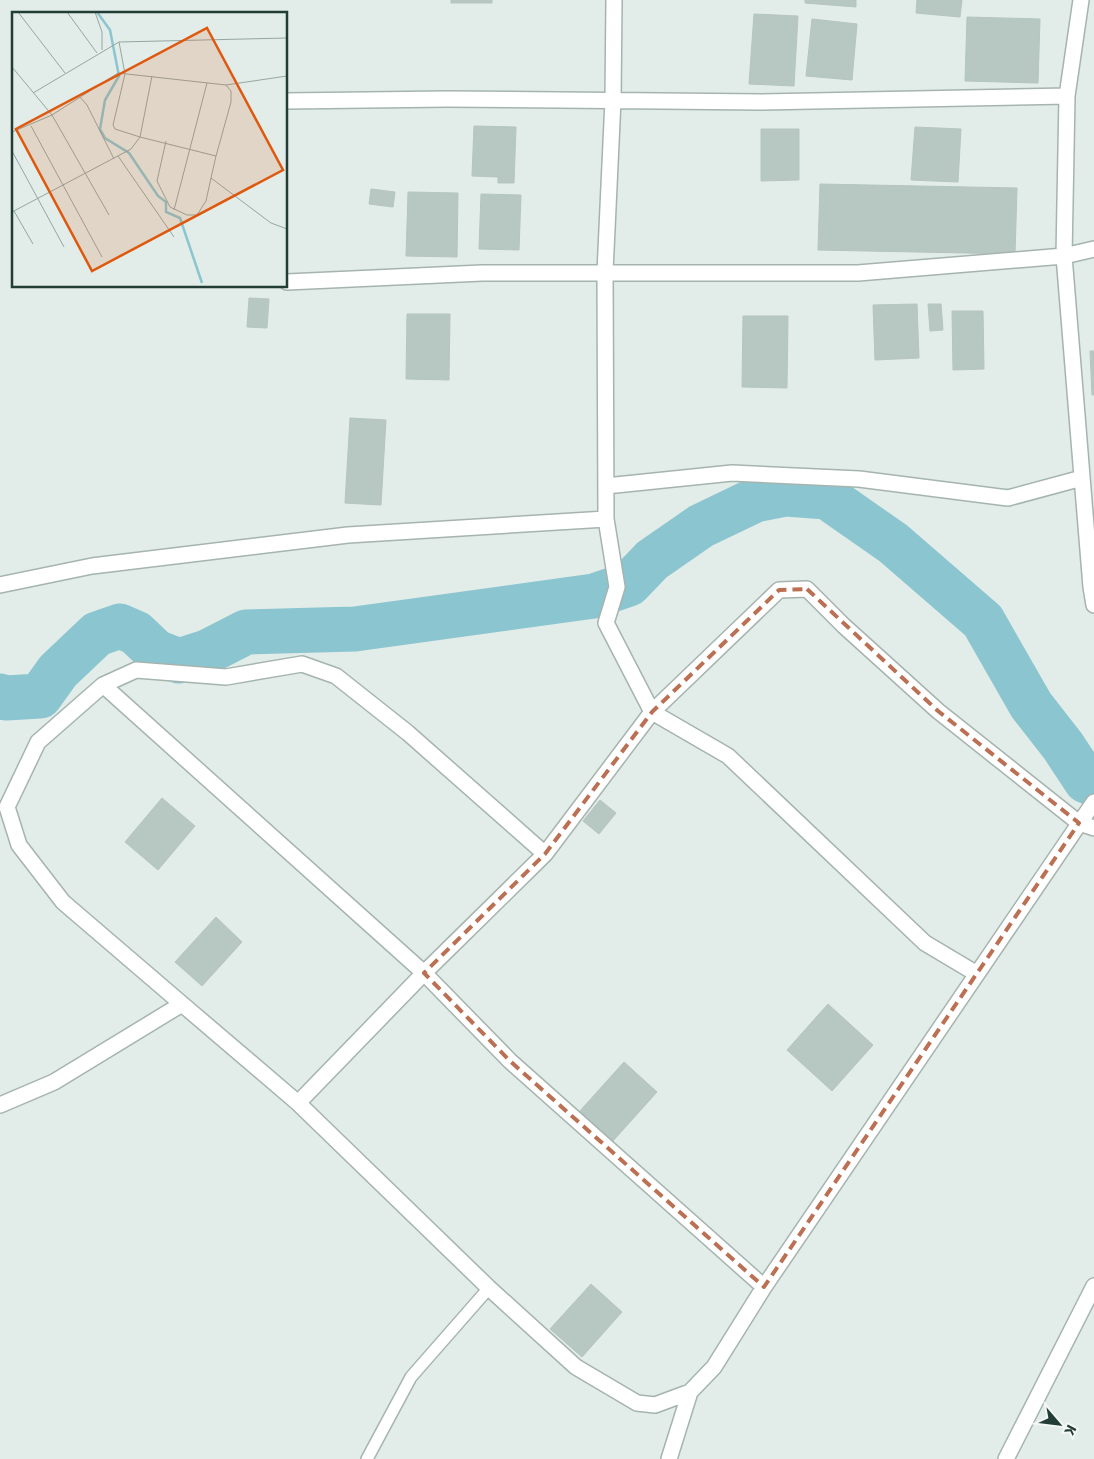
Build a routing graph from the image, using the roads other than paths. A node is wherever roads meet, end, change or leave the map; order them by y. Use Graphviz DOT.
graph roads {
  1 [pos="614,0"];
  2 [pos="1085,8"];
  3 [pos="1067,96"];
  4 [pos="613,100"];
  5 [pos="288,101"];
  6 [pos="1094,249"];
  7 [pos="1064,256"];
  8 [pos="605,272"];
  9 [pos="288,282"];
  10 [pos="1082,478"];
  11 [pos="606,486"];
  12 [pos="606,519"];
  13 [pos="0,585"];
  14 [pos="1094,606"];
  15 [pos="104,685"];
  16 [pos="652,712"];
  17 [pos="1094,802"];
  18 [pos="1079,824"];
  19 [pos="1094,828"];
  20 [pos="545,854"];
  21 [pos="424,973"];
  22 [pos="977,974"];
  23 [pos="182,1004"];
  24 [pos="298,1103"];
  25 [pos="0,1105"];
  26 [pos="1094,1286"];
  27 [pos="764,1287"];
  28 [pos="489,1288"];
  29 [pos="690,1392"];
  30 [pos="367,1459"];
  31 [pos="669,1459"];
  32 [pos="1006,1459"];
  1 -- 4 [label="street"];
  2 -- 3 [label="street"];
  3 -- 4 [label="street"];
  3 -- 7 [label="street"];
  4 -- 5 [label="street"];
  4 -- 8 [label="street"];
  6 -- 7 [label="street"];
  7 -- 8 [label="street"];
  7 -- 10 [label="street"];
  8 -- 9 [label="street"];
  8 -- 11 [label="street"];
  10 -- 11 [label="street"];
  10 -- 14 [label="street"];
  11 -- 12 [label="street"];
  12 -- 13 [label="street"];
  12 -- 16 [label="street"];
  15 -- 20 [label="street"];
  15 -- 21 [label="street"];
  15 -- 23 [label="street"];
  16 -- 18 [label="street"];
  16 -- 20 [label="street"];
  16 -- 22 [label="street"];
  17 -- 18 [label="street"];
  18 -- 19 [label="street"];
  18 -- 22 [label="street"];
  20 -- 21 [label="street"];
  21 -- 24 [label="street"];
  21 -- 27 [label="street"];
  22 -- 27 [label="street"];
  23 -- 24 [label="street"];
  23 -- 25 [label="street"];
  24 -- 28 [label="street"];
  26 -- 32 [label="street"];
  27 -- 29 [label="street"];
  28 -- 29 [label="street"];
  28 -- 30 [label="lane"];
  29 -- 31 [label="street"];
}
